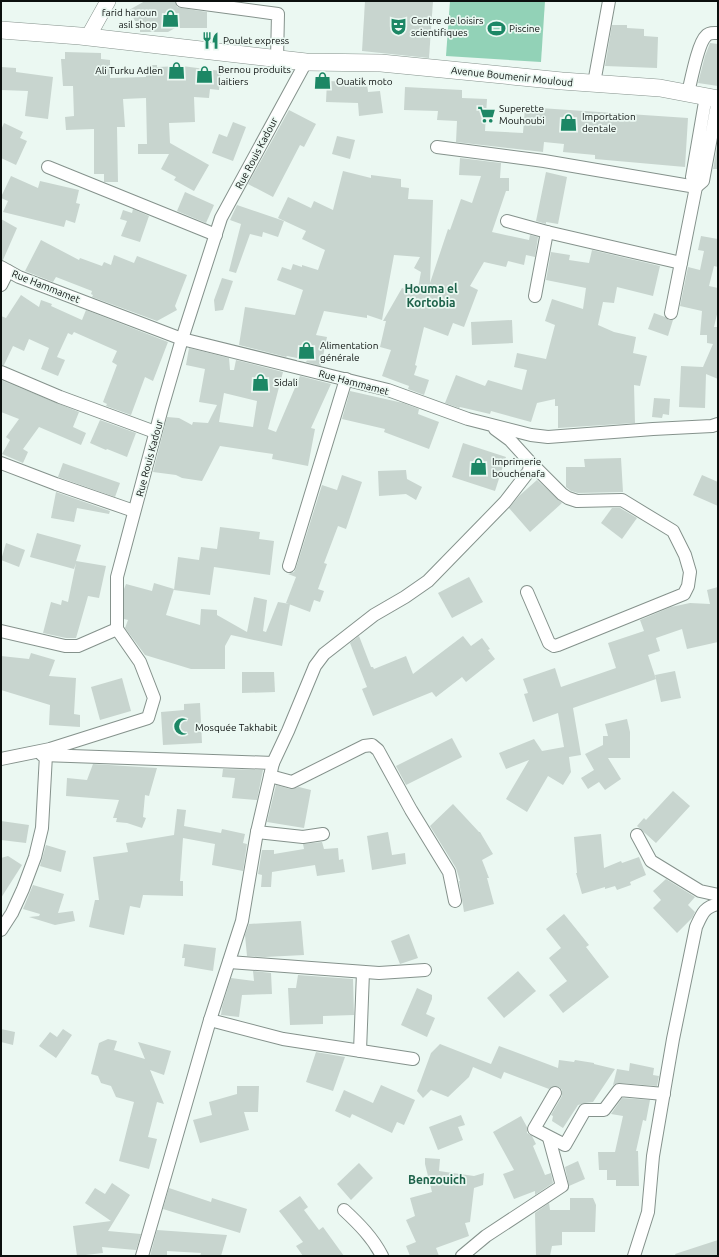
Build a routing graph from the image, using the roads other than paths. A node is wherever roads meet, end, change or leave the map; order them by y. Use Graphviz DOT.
graph roads {
  1 [pos="108,1"];
  2 [pos="182,1"];
  3 [pos="609,1"];
  4 [pos="1,30"];
  5 [pos="718,34"];
  6 [pos="88,37"];
  7 [pos="277,59"];
  8 [pos="306,62"];
  9 [pos="594,84"];
  10 [pos="688,93"];
  11 [pos="714,98"];
  12 [pos="437,147"];
  13 [pos="48,167"];
  14 [pos="696,187"];
  15 [pos="507,221"];
  16 [pos="547,232"];
  17 [pos="216,235"];
  18 [pos="681,263"];
  19 [pos="4,269"];
  20 [pos="1,285"];
  21 [pos="535,296"];
  22 [pos="671,313"];
  23 [pos="182,339"];
  24 [pos="1,372"];
  25 [pos="346,379"];
  26 [pos="718,424"];
  27 [pos="491,425"];
  28 [pos="155,432"];
  29 [pos="1,462"];
  30 [pos="530,462"];
  31 [pos="134,511"];
  32 [pos="289,566"];
  33 [pos="527,592"];
  34 [pos="117,629"];
  35 [pos="1,631"];
  36 [pos="24,754"];
  37 [pos="46,755"];
  38 [pos="1,759"];
  39 [pos="273,762"];
  40 [pos="270,776"];
  41 [pos="257,832"];
  42 [pos="323,834"];
  43 [pos="637,835"];
  44 [pos="718,895"];
  45 [pos="454,901"];
  46 [pos="718,904"];
  47 [pos="1,930"];
  48 [pos="229,962"];
  49 [pos="425,970"];
  50 [pos="363,972"];
  51 [pos="210,1020"];
  52 [pos="360,1051"];
  53 [pos="413,1059"];
  54 [pos="555,1093"];
  55 [pos="664,1094"];
  56 [pos="549,1138"];
  57 [pos="344,1210"];
  58 [pos="142,1256"];
  59 [pos="382,1256"];
  60 [pos="462,1256"];
  61 [pos="634,1256"];
  1 -- 6 [label="street"];
  2 -- 7 [label="street"];
  3 -- 9 [label="street"];
  4 -- 6 [label="main road, Avenue Boumenir Mouloud"];
  5 -- 10 [label="street"];
  6 -- 7 [label="main road, Avenue Boumenir Mouloud"];
  7 -- 8 [label="main road, Avenue Boumenir Mouloud"];
  8 -- 9 [label="main road, Avenue Boumenir Mouloud"];
  8 -- 17 [label="street, Rue Rouis Kadour"];
  9 -- 10 [label="main road, Avenue Boumenir Mouloud"];
  10 -- 11 [label="main road, Avenue Boumenir Mouloud"];
  11 -- 14 [label="street"];
  12 -- 14 [label="street"];
  13 -- 17 [label="street"];
  14 -- 18 [label="street"];
  15 -- 16 [label="street"];
  16 -- 18 [label="street"];
  16 -- 21 [label="street"];
  17 -- 23 [label="street, Rue Rouis Kadour"];
  18 -- 22 [label="street"];
  19 -- 20 [label="street"];
  19 -- 23 [label="street, Rue Hammamet"];
  23 -- 25 [label="street, Rue Hammamet"];
  23 -- 28 [label="street, Rue Rouis Kadour"];
  24 -- 28 [label="street"];
  25 -- 27 [label="street, Rue Hammamet"];
  25 -- 32 [label="street"];
  26 -- 27 [label="street, Rue Hammamet"];
  27 -- 30 [label="street"];
  28 -- 31 [label="street, Rue Rouis Kadour"];
  29 -- 31 [label="street"];
  30 -- 33 [label="street"];
  30 -- 39 [label="street"];
  31 -- 34 [label="street, Rue Rouis Kadour"];
  34 -- 35 [label="street"];
  34 -- 36 [label="street"];
  36 -- 37 [label="street"];
  36 -- 38 [label="street"];
  37 -- 39 [label="street"];
  37 -- 47 [label="street"];
  39 -- 40 [label="street"];
  40 -- 41 [label="street"];
  40 -- 45 [label="street"];
  41 -- 42 [label="street"];
  41 -- 48 [label="street"];
  43 -- 44 [label="street"];
  46 -- 55 [label="street"];
  48 -- 50 [label="street"];
  48 -- 51 [label="street"];
  49 -- 50 [label="street"];
  50 -- 52 [label="street"];
  51 -- 52 [label="street"];
  51 -- 58 [label="street"];
  52 -- 53 [label="street"];
  54 -- 56 [label="street"];
  55 -- 56 [label="street"];
  55 -- 61 [label="street"];
  56 -- 60 [label="street"];
  57 -- 59 [label="street"];
}
